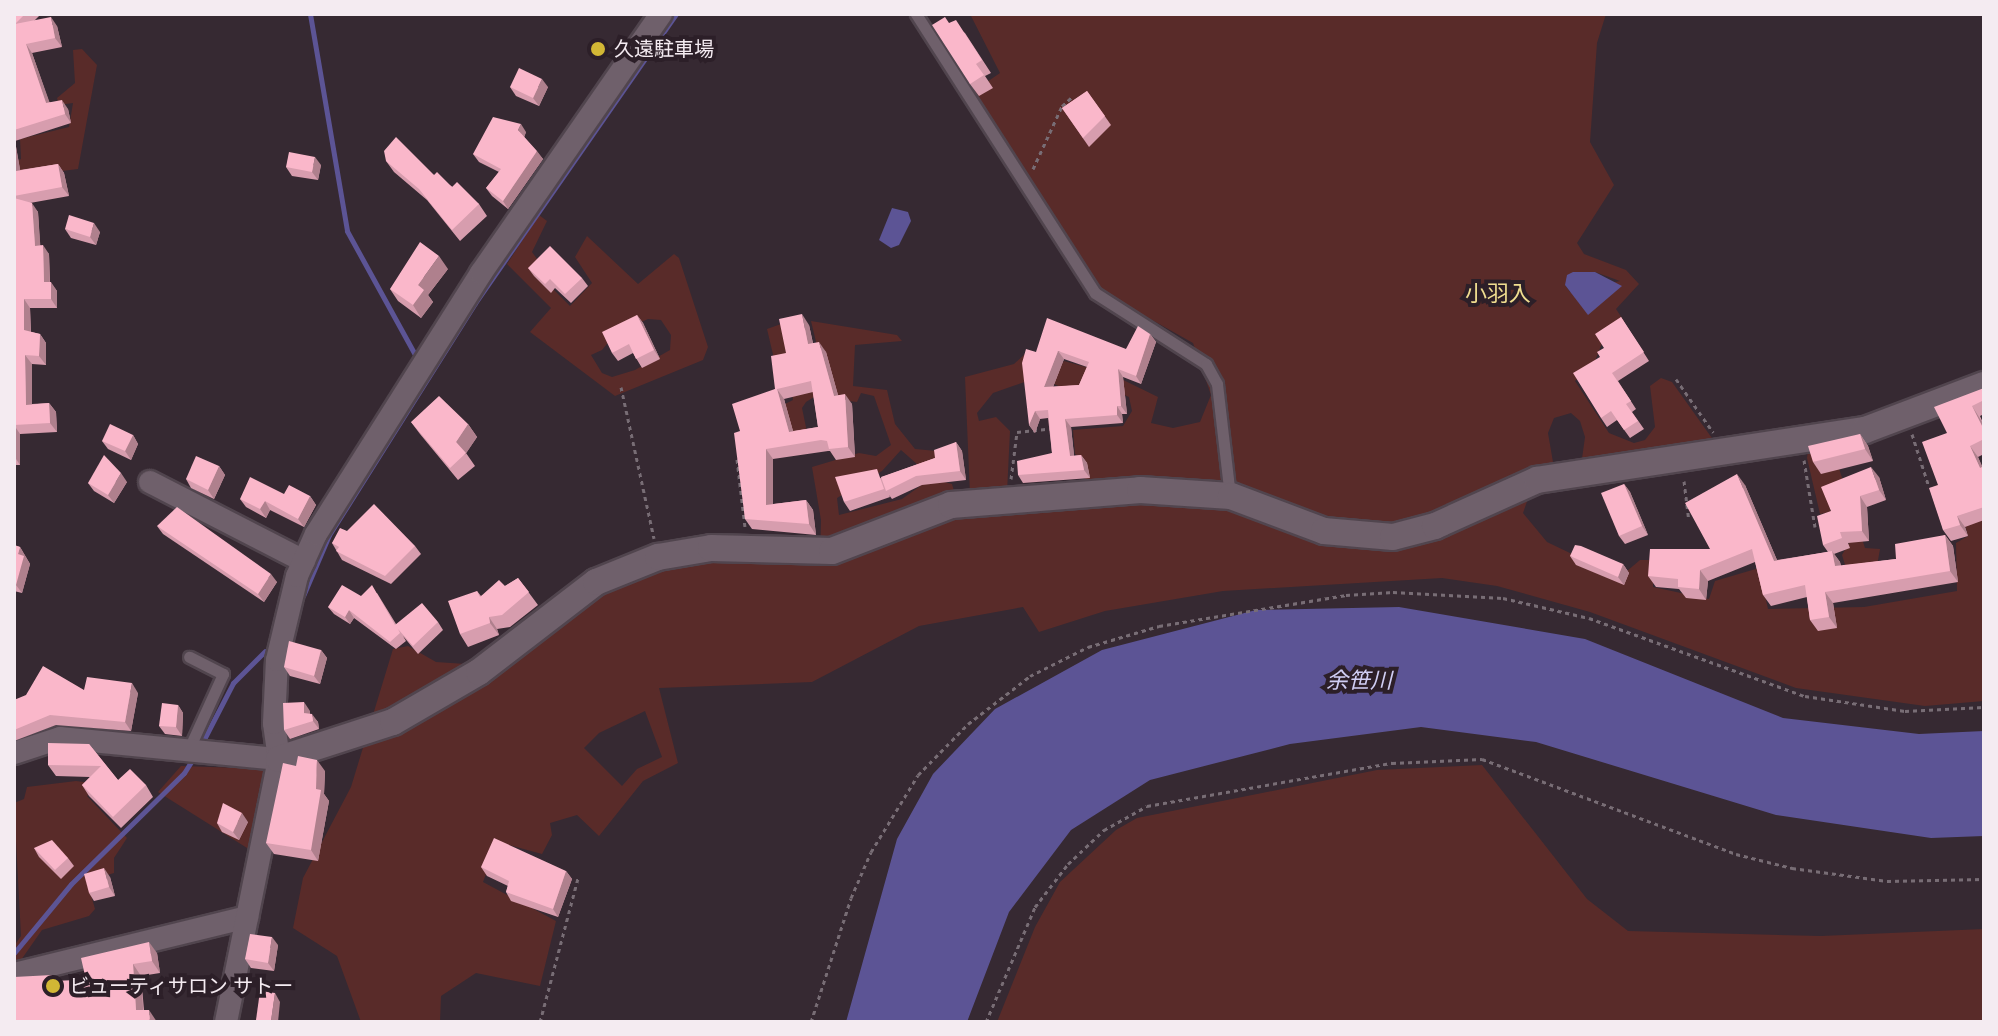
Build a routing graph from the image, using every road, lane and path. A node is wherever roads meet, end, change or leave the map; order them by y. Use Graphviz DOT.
graph roads {
  1 [pos="661,14"];
  2 [pos="916,14"];
  3 [pos="1073,96"];
  4 [pos="1025,187"];
  5 [pos="1676,379"];
  6 [pos="1984,385"];
  7 [pos="621,387"];
  8 [pos="1907,417"];
  9 [pos="1054,428"];
  10 [pos="1800,442"];
  11 [pos="736,445"];
  12 [pos="1728,452"];
  13 [pos="1682,459"];
  14 [pos="150,482"];
  15 [pos="1929,487"];
  16 [pos="1231,496"];
  17 [pos="1013,503"];
  18 [pos="1689,520"];
  19 [pos="1815,527"];
  20 [pos="748,551"];
  21 [pos="658,557"];
  22 [pos="304,561"];
  23 [pos="189,657"];
  24 [pos="1984,707"];
  25 [pos="14,753"];
  26 [pos="187,754"];
  27 [pos="279,759"];
  28 [pos="578,878"];
  29 [pos="1984,879"];
  30 [pos="247,917"];
  31 [pos="14,974"];
  32 [pos="226,1022"];
  33 [pos="540,1022"];
  34 [pos="811,1022"];
  35 [pos="986,1022"];
  1 -- 22 [label="street"];
  2 -- 4 [label="lane"];
  3 -- 4 [label="path"];
  4 -- 16 [label="lane"];
  5 -- 12 [label="path"];
  6 -- 8 [label="street"];
  7 -- 21 [label="path"];
  8 -- 10 [label="street"];
  8 -- 15 [label="path"];
  9 -- 17 [label="path"];
  10 -- 12 [label="street"];
  10 -- 19 [label="path"];
  11 -- 20 [label="path"];
  12 -- 13 [label="street"];
  13 -- 16 [label="street"];
  13 -- 18 [label="path"];
  14 -- 22 [label="street"];
  16 -- 17 [label="street"];
  17 -- 20 [label="street"];
  20 -- 21 [label="street"];
  21 -- 27 [label="street"];
  22 -- 27 [label="street"];
  23 -- 26 [label="lane"];
  24 -- 34 [label="path"];
  25 -- 26 [label="street"];
  26 -- 27 [label="street"];
  27 -- 30 [label="street"];
  28 -- 33 [label="path"];
  29 -- 35 [label="path"];
  30 -- 31 [label="street"];
  30 -- 32 [label="street"];
}
